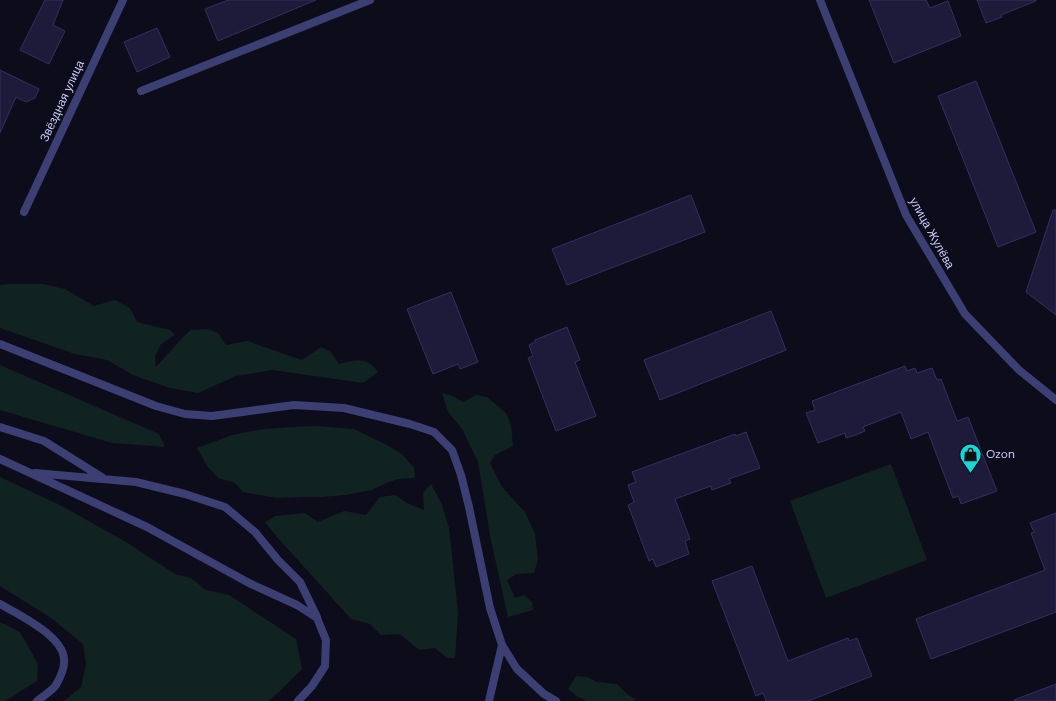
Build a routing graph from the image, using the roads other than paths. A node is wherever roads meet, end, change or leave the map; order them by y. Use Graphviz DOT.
graph roads {
  1 [pos="122,0"];
  2 [pos="370,0"];
  3 [pos="820,0"];
  4 [pos="359,2"];
  5 [pos="141,91"];
  6 [pos="24,212"];
  7 [pos="0,344"];
  8 [pos="1056,400"];
  9 [pos="0,427"];
  10 [pos="0,459"];
  11 [pos="28,472"];
  12 [pos="105,479"];
  13 [pos="0,604"];
  14 [pos="317,618"];
  15 [pos="502,645"];
  16 [pos="37,701"];
  17 [pos="298,701"];
  18 [pos="489,701"];
  19 [pos="556,701"];
  1 -- 6 [label="street, Звёздная улица"];
  2 -- 4 [label="street"];
  3 -- 8 [label="street, улица Жулёва"];
  4 -- 5 [label="street"];
  7 -- 15 [label="street"];
  9 -- 12 [label="street"];
  10 -- 11 [label="street"];
  11 -- 12 [label="street"];
  11 -- 14 [label="street"];
  12 -- 14 [label="street"];
  13 -- 16 [label="street"];
  14 -- 17 [label="street"];
  15 -- 18 [label="street"];
  15 -- 19 [label="street"];
}
